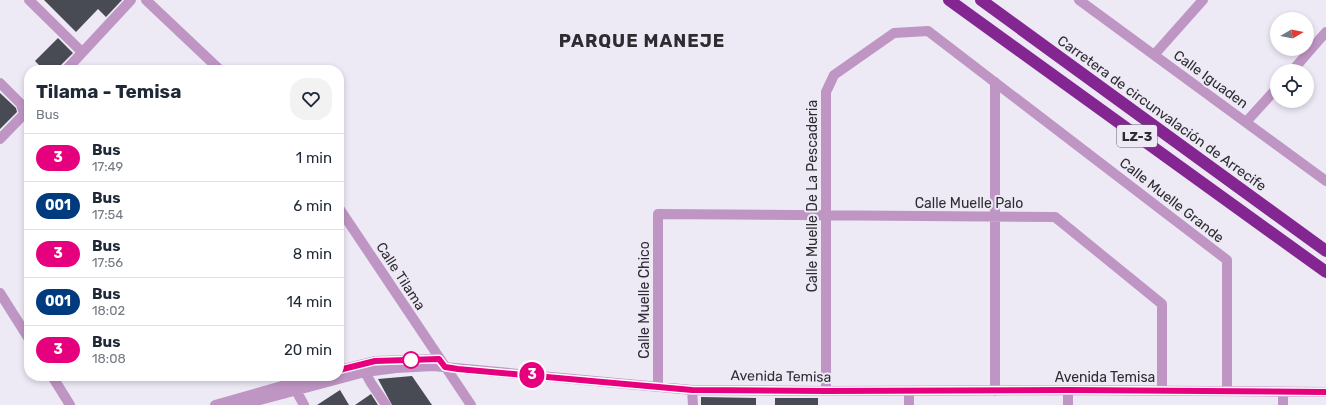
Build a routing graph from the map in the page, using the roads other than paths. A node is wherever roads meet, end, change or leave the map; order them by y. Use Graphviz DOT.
graph roads {
  1 [pos="29,0"];
  2 [pos="131,0"];
  3 [pos="146,0"];
  4 [pos="949,0"];
  5 [pos="981,0"];
  6 [pos="1079,0"];
  7 [pos="1203,0"];
  8 [pos="1326,32"];
  9 [pos="894,33"];
  10 [pos="82,52"];
  11 [pos="1154,55"];
  12 [pos="1298,64"];
  13 [pos="70,65"];
  14 [pos="215,65"];
  15 [pos="995,82"];
  16 [pos="0,83"];
  17 [pos="1270,96"];
  18 [pos="24,108"];
  19 [pos="24,115"];
  20 [pos="1246,122"];
  21 [pos="0,139"];
  22 [pos="1326,181"];
  23 [pos="658,214"];
  24 [pos="344,216"];
  25 [pos="827,216"];
  26 [pos="995,217"];
  27 [pos="1326,251"];
  28 [pos="1326,272"];
  29 [pos="0,294"];
  30 [pos="24,330"];
  31 [pos="442,363"];
  32 [pos="344,369"];
  33 [pos="366,372"];
  34 [pos="344,376"];
  35 [pos="55,381"];
  36 [pos="306,381"];
  37 [pos="320,381"];
  38 [pos="294,386"];
  39 [pos="658,387"];
  40 [pos="692,390"];
  41 [pos="1068,390"];
  42 [pos="826,391"];
  43 [pos="909,391"];
  44 [pos="995,391"];
  45 [pos="1162,391"];
  46 [pos="1227,391"];
  47 [pos="1283,392"];
  48 [pos="1326,392"];
  49 [pos="70,405"];
  50 [pos="215,405"];
  51 [pos="241,405"];
  52 [pos="304,405"];
  53 [pos="386,405"];
  54 [pos="470,405"];
  55 [pos="693,405"];
  56 [pos="909,405"];
  57 [pos="1068,405"];
  58 [pos="1283,405"];
  1 -- 10 [label="street"];
  2 -- 10 [label="street"];
  3 -- 14 [label="street"];
  4 -- 28 [label="highway, LZ-3"];
  5 -- 27 [label="highway, Carretera de circunvalación de Arrecife / LZ-3"];
  6 -- 11 [label="street, Calle Iguaden"];
  7 -- 11 [label="street"];
  8 -- 12 [label="street"];
  9 -- 15 [label="street, Calle Muelle Grande"];
  9 -- 25 [label="street, Calle Muelle De La Pescaderia"];
  10 -- 13 [label="street"];
  11 -- 20 [label="street, Calle Iguaden"];
  15 -- 26 [label="street"];
  15 -- 46 [label="street, Calle Muelle Grande"];
  16 -- 18 [label="street"];
  17 -- 20 [label="street"];
  19 -- 21 [label="street"];
  20 -- 22 [label="street, Calle Iguaden"];
  23 -- 25 [label="street, Calle Muelle Palo"];
  23 -- 39 [label="street, Calle Muelle Chico"];
  24 -- 31 [label="street, Calle Tilama"];
  25 -- 26 [label="street, Calle Muelle Palo"];
  25 -- 42 [label="street, Calle Muelle De La Pescaderia"];
  26 -- 44 [label="street"];
  26 -- 45 [label="street, Calle Muelle Palo"];
  29 -- 30 [label="street"];
  31 -- 32 [label="street, Avenida Temisa"];
  31 -- 33 [label="street, Avenida Temisa"];
  31 -- 39 [label="street, Avenida Temisa"];
  31 -- 54 [label="street, Calle Tilama"];
  33 -- 34 [label="street, Avenida Temisa"];
  33 -- 53 [label="street"];
  35 -- 49 [label="street"];
  36 -- 38 [label="street, Avenida Temisa"];
  37 -- 38 [label="street, Avenida Temisa"];
  38 -- 50 [label="street, Avenida Temisa"];
  38 -- 51 [label="street, Avenida Temisa"];
  38 -- 52 [label="street"];
  39 -- 40 [label="street, Avenida Temisa"];
  40 -- 42 [label="street, Avenida Temisa"];
  40 -- 55 [label="street"];
  41 -- 44 [label="street, Avenida Temisa"];
  41 -- 45 [label="street, Avenida Temisa"];
  41 -- 57 [label="street"];
  42 -- 43 [label="street, Avenida Temisa"];
  43 -- 44 [label="street, Avenida Temisa"];
  43 -- 56 [label="street"];
  45 -- 46 [label="street, Avenida Temisa"];
  46 -- 47 [label="street, Avenida Temisa"];
  47 -- 48 [label="street, Avenida Temisa"];
  47 -- 58 [label="street"];
}
